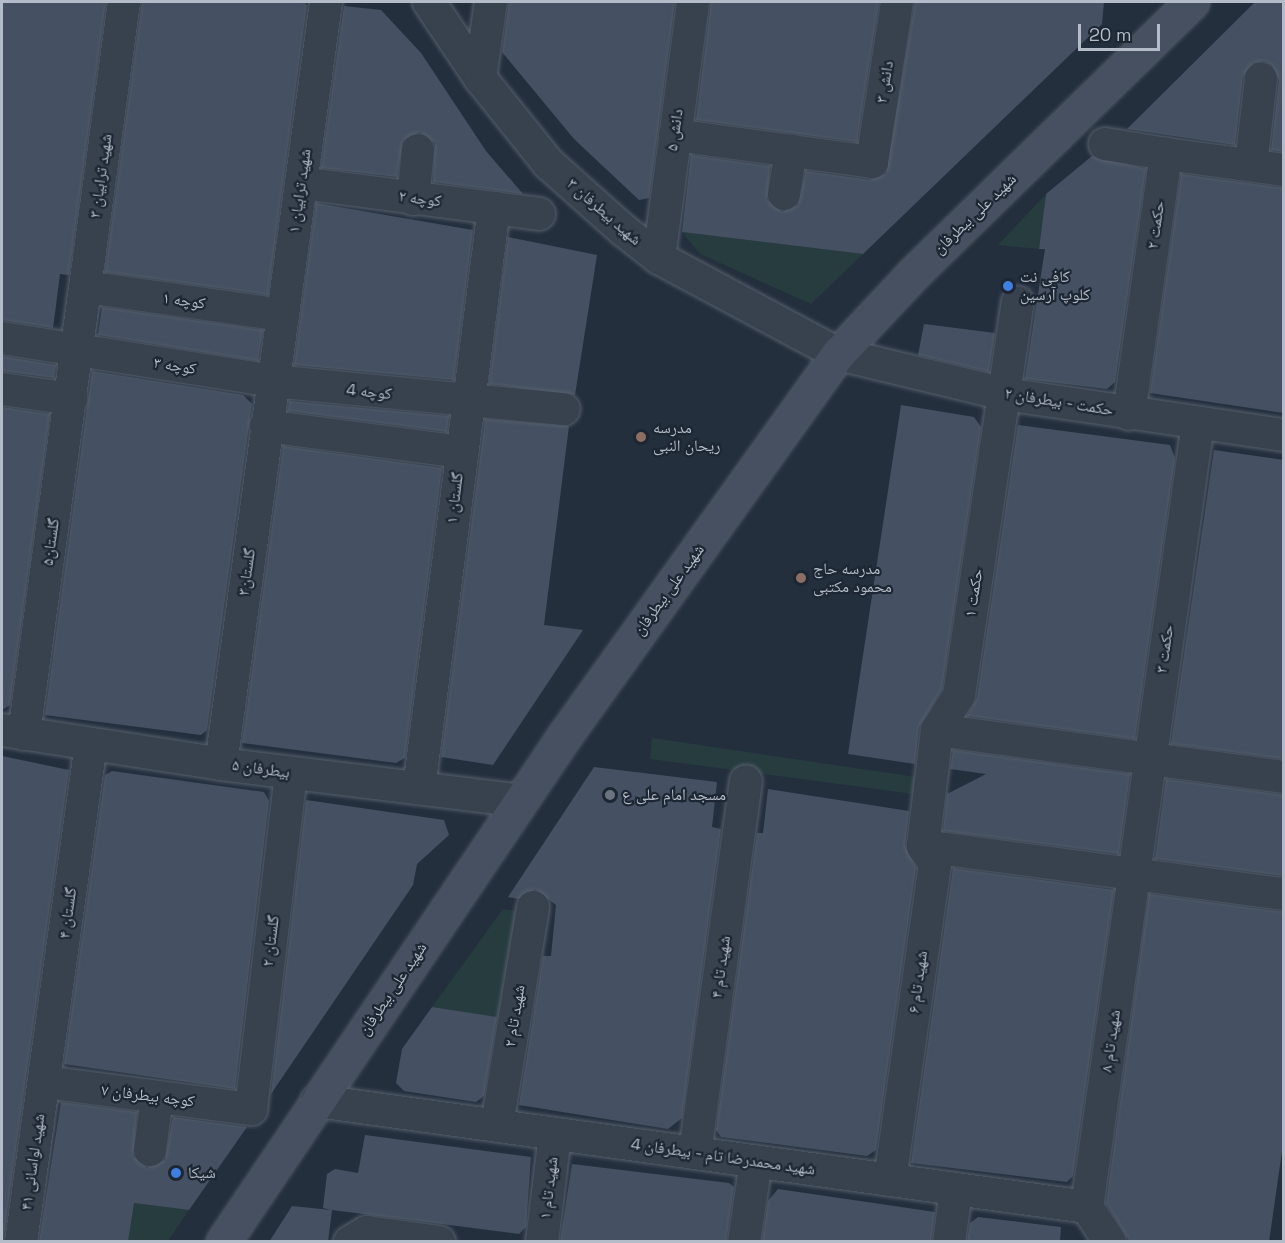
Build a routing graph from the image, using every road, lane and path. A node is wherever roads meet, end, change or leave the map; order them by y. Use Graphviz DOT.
graph roads {
  1 [pos="124,2"];
  2 [pos="326,2"];
  3 [pos="429,2"];
  4 [pos="491,2"];
  5 [pos="693,2"];
  6 [pos="897,2"];
  7 [pos="1192,2"];
  8 [pos="480,78"];
  9 [pos="1261,79"];
  10 [pos="675,135"];
  11 [pos="1105,144"];
  12 [pos="418,150"];
  13 [pos="791,151"];
  14 [pos="1166,154"];
  15 [pos="1251,165"];
  16 [pos="1284,170"];
  17 [pos="301,183"];
  18 [pos="784,194"];
  19 [pos="413,199"];
  20 [pos="494,208"];
  21 [pos="539,214"];
  22 [pos="659,258"];
  23 [pos="86,287"];
  24 [pos="1018,302"];
  25 [pos="283,315"];
  26 [pos="2,338"];
  27 [pos="78,351"];
  28 [pos="838,354"];
  29 [pos="272,381"];
  30 [pos="2,389"];
  31 [pos="1005,394"];
  32 [pos="71,399"];
  33 [pos="466,403"];
  34 [pos="564,409"];
  35 [pos="1129,414"];
  36 [pos="1198,423"];
  37 [pos="266,426"];
  38 [pos="1284,435"];
  39 [pos="460,452"];
  40 [pos="937,730"];
  41 [pos="13,732"];
  42 [pos="91,744"];
  43 [pos="1149,759"];
  44 [pos="221,764"];
  45 [pos="291,773"];
  46 [pos="1284,777"];
  47 [pos="746,781"];
  48 [pos="930,787"];
  49 [pos="419,788"];
  50 [pos="521,801"];
  51 [pos="923,846"];
  52 [pos="1136,875"];
  53 [pos="1284,894"];
  54 [pos="533,907"];
  55 [pos="45,1082"];
  56 [pos="157,1097"];
  57 [pos="317,1101"];
  58 [pos="251,1109"];
  59 [pos="497,1125"];
  60 [pos="555,1134"];
  61 [pos="150,1150"];
  62 [pos="695,1153"];
  63 [pos="756,1162"];
  64 [pos="890,1180"];
  65 [pos="15,1191"];
  66 [pos="956,1191"];
  67 [pos="1087,1207"];
  68 [pos="21,1242"];
  69 [pos="224,1242"];
  70 [pos="350,1242"];
  71 [pos="439,1242"];
  72 [pos="542,1242"];
  73 [pos="744,1242"];
  74 [pos="949,1242"];
  75 [pos="1110,1242"];
  1 -- 23 [label="street, شهید ترابیان ۳"];
  2 -- 17 [label="street, شهید ترابیان ۱"];
  3 -- 8 [label="street, شهید بیطرفان ۳"];
  4 -- 8 [label="street"];
  5 -- 10 [label="street, دانش ۵"];
  6 -- 13 [label="street, دانش ۳"];
  7 -- 28 [label="street, شهید علی بیطرفان"];
  8 -- 22 [label="street, شهید بیطرفان ۳"];
  9 -- 15 [label="street"];
  10 -- 13 [label="street"];
  10 -- 22 [label="street, دانش ۵"];
  11 -- 14 [label="street"];
  12 -- 19 [label="street"];
  13 -- 18 [label="street"];
  14 -- 15 [label="street"];
  14 -- 35 [label="street, حکمت ۲"];
  15 -- 16 [label="street"];
  17 -- 19 [label="street, کوچه ۲"];
  17 -- 25 [label="street, شهید ترابیان ۱"];
  19 -- 20 [label="street, کوچه ۲"];
  20 -- 21 [label="street, کوچه ۲"];
  20 -- 33 [label="street, گلستان ۱"];
  22 -- 28 [label="street, شهید بیطرفان ۳"];
  23 -- 25 [label="street, کوچه ۱"];
  23 -- 27 [label="street, شهید ترابیان ۳"];
  24 -- 31 [label="street, حکمت ۱"];
  25 -- 29 [label="street, شهید ترابیان ۱"];
  26 -- 27 [label="street, کوچه ۳"];
  27 -- 29 [label="street, کوچه ۳"];
  27 -- 32 [label="street, گلستان۵"];
  28 -- 31 [label="street, حکمت - بیطرفان ۲"];
  28 -- 50 [label="street, شهید علی بیطرفان"];
  29 -- 33 [label="street, کوچه 4"];
  29 -- 37 [label="street, گلستان۳"];
  30 -- 32 [label="street"];
  31 -- 35 [label="street, حکمت - بیطرفان ۲"];
  31 -- 40 [label="street, حکمت ۱"];
  32 -- 41 [label="street, گلستان۵"];
  33 -- 34 [label="street, کوچه 4"];
  33 -- 39 [label="street, گلستان ۱"];
  35 -- 36 [label="street, حکمت - بیطرفان ۲"];
  36 -- 38 [label="street, حکمت - بیطرفان ۲"];
  36 -- 43 [label="street, حکمت ۳"];
  37 -- 39 [label="street"];
  37 -- 44 [label="street, گلستان۳"];
  39 -- 49 [label="street, گلستان ۱"];
  40 -- 43 [label="street"];
  40 -- 48 [label="street, حکمت ۱"];
  41 -- 42 [label="street, بیطرفان ۵"];
  42 -- 44 [label="street, بیطرفان ۵"];
  42 -- 55 [label="street, گلستان ۴"];
  43 -- 46 [label="street"];
  43 -- 52 [label="street, حکمت ۳"];
  44 -- 45 [label="street, بیطرفان ۵"];
  45 -- 49 [label="street, بیطرفان ۵"];
  45 -- 58 [label="street, گلستان ۲"];
  47 -- 62 [label="street, شهید تام ۴"];
  48 -- 51 [label="street, شهید تام ۶"];
  49 -- 50 [label="street, بیطرفان ۵"];
  50 -- 57 [label="street, شهید علی بیطرفان"];
  51 -- 52 [label="street"];
  51 -- 64 [label="street, شهید تام ۶"];
  52 -- 53 [label="street"];
  52 -- 67 [label="street, شهید تام ۸"];
  54 -- 59 [label="street, شهید تام ۲"];
  55 -- 56 [label="street, کوچه بیطرفان ۷"];
  55 -- 65 [label="street, شهید لواسانی ۴۱"];
  56 -- 58 [label="street, کوچه بیطرفان ۷"];
  56 -- 61 [label="street"];
  57 -- 59 [label="street, شهید محمدرضا تام - بیطرفان 4"];
  57 -- 69 [label="street, شهید علی بیطرفان"];
  59 -- 60 [label="street, شهید محمدرضا تام - بیطرفان 4"];
  60 -- 62 [label="street, شهید محمدرضا تام - بیطرفان 4"];
  60 -- 72 [label="street, شهید تام ۱"];
  62 -- 63 [label="street, شهید محمدرضا تام - بیطرفان 4"];
  63 -- 64 [label="street, شهید محمدرضا تام - بیطرفان 4"];
  63 -- 73 [label="street"];
  64 -- 66 [label="street, شهید محمدرضا تام - بیطرفان 4"];
  65 -- 68 [label="street, شهید لواسانی ۴۱"];
  66 -- 67 [label="street, شهید محمدرضا تام - بیطرفان 4"];
  66 -- 74 [label="street"];
  67 -- 75 [label="street"];
  70 -- 71 [label="street"];
}
